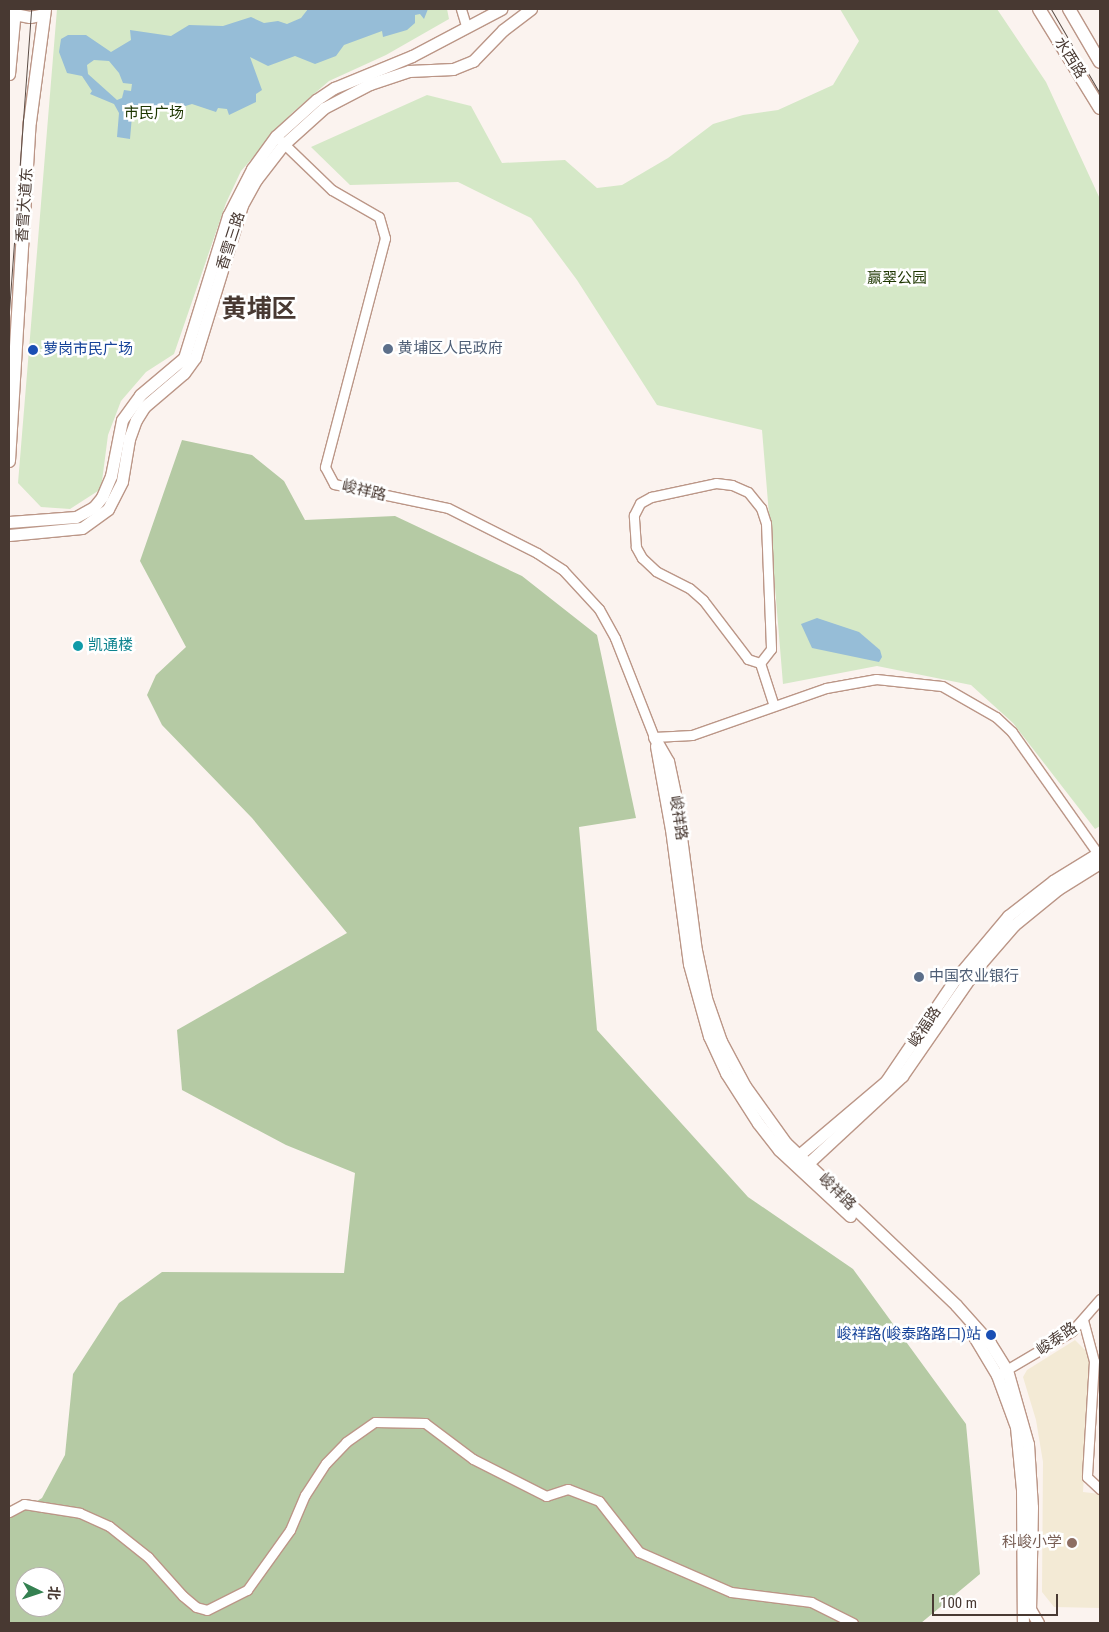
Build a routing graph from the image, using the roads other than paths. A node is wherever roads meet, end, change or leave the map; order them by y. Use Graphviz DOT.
graph roads {
  1 [pos="30,9"];
  2 [pos="461,9"];
  3 [pos="501,9"];
  4 [pos="530,9"];
  5 [pos="1039,9"];
  6 [pos="1069,9"];
  7 [pos="45,11"];
  8 [pos="13,12"];
  9 [pos="466,25"];
  10 [pos="1095,46"];
  11 [pos="1100,62"];
  12 [pos="9,74"];
  13 [pos="1100,108"];
  14 [pos="280,140"];
  15 [pos="9,461"];
  16 [pos="9,522"];
  17 [pos="9,535"];
  18 [pos="760,663"];
  19 [pos="774,706"];
  20 [pos="654,737"];
  21 [pos="1099,856"];
  22 [pos="799,1162"];
  23 [pos="1100,1299"];
  24 [pos="1083,1320"];
  25 [pos="1002,1372"];
  26 [pos="1100,1489"];
  27 [pos="9,1512"];
  28 [pos="853,1623"];
  29 [pos="1023,1623"];
  30 [pos="1038,1623"];
  1 -- 7 [label="street"];
  2 -- 9 [label="street"];
  3 -- 9 [label="street, 香雪三路"];
  4 -- 14 [label="street, 香雪三路"];
  5 -- 13 [label="main road, 水西路"];
  6 -- 10 [label="main road, 水西路"];
  7 -- 8 [label="street"];
  7 -- 15 [label="main road, 香雪大道东"];
  8 -- 12 [label="street"];
  9 -- 14 [label="street, 香雪三路"];
  10 -- 11 [label="main road, 水西路"];
  14 -- 16 [label="street, 香雪三路"];
  14 -- 17 [label="street, 香雪三路"];
  14 -- 20 [label="street, 峻祥路"];
  18 -- 18 [label="street"];
  18 -- 19 [label="street"];
  19 -- 20 [label="street"];
  19 -- 21 [label="street"];
  20 -- 22 [label="street, 峻祥路"];
  21 -- 22 [label="street, 峻福路"];
  22 -- 25 [label="street, 峻祥路"];
  23 -- 24 [label="street, 峻泰路"];
  24 -- 25 [label="street, 峻泰路"];
  24 -- 26 [label="street"];
  25 -- 29 [label="street, 峻祥路"];
  25 -- 30 [label="street, 峻祥路"];
  27 -- 28 [label="street"];
}
